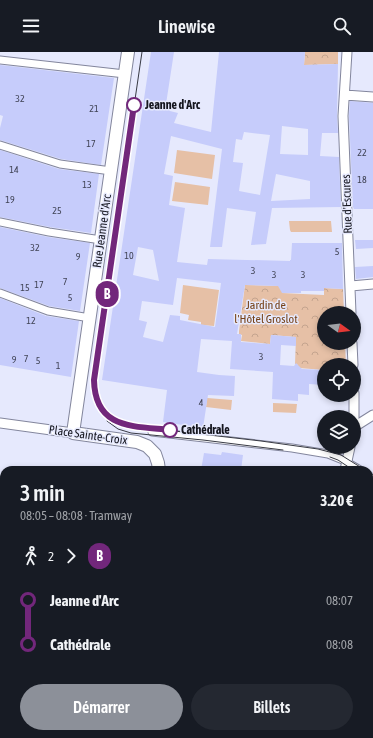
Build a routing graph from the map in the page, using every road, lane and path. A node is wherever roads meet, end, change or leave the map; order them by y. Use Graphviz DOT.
graph roads {
  1 [pos="128,52"];
  2 [pos="346,52"];
  3 [pos="0,60"];
  4 [pos="125,74"];
  5 [pos="345,95"];
  6 [pos="373,97"];
  7 [pos="0,145"];
  8 [pos="111,171"];
  9 [pos="0,222"];
  10 [pos="101,240"];
  11 [pos="373,284"];
  12 [pos="351,286"];
  13 [pos="0,293"];
  14 [pos="351,306"];
  15 [pos="90,318"];
  16 [pos="373,415"];
  17 [pos="0,422"];
  18 [pos="361,422"];
  19 [pos="152,432"];
  20 [pos="73,433"];
  21 [pos="349,454"];
  22 [pos="158,466"];
  23 [pos="346,466"];
  1 -- 4 [label="street, Rue Jeanne d'Arc"];
  2 -- 5 [label="street, Rue d'Escures"];
  3 -- 4 [label="street"];
  4 -- 8 [label="street, Rue Jeanne d'Arc"];
  5 -- 6 [label="street"];
  5 -- 12 [label="street, Rue d'Escures"];
  7 -- 8 [label="street"];
  8 -- 10 [label="street, Rue Jeanne d'Arc"];
  9 -- 10 [label="street"];
  10 -- 15 [label="street, Rue Jeanne d'Arc"];
  11 -- 12 [label="street"];
  12 -- 14 [label="street, Rue d'Escures"];
  13 -- 15 [label="street"];
  15 -- 20 [label="street, Rue Jeanne d'Arc"];
  16 -- 18 [label="street"];
  17 -- 20 [label="street, Place Sainte-Croix"];
  19 -- 23 [label="street"];
  20 -- 22 [label="street, Place Sainte-Croix"];
  21 -- 23 [label="street"];
}
